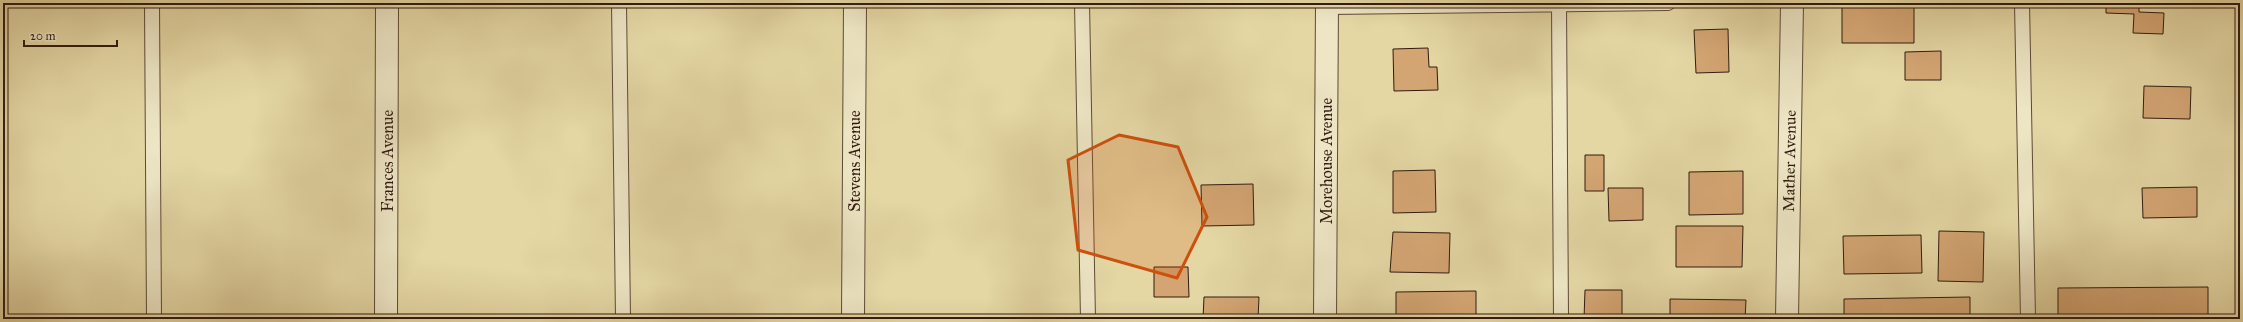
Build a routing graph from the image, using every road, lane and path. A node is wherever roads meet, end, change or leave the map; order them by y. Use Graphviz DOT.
graph roads {
  1 [pos="152,3"];
  2 [pos="387,3"];
  3 [pos="619,3"];
  4 [pos="855,3"];
  5 [pos="1082,3"];
  6 [pos="1668,3"];
  7 [pos="1792,3"];
  8 [pos="2022,3"];
  9 [pos="1559,4"];
  10 [pos="1327,5"];
  11 [pos="154,319"];
  12 [pos="386,319"];
  13 [pos="623,319"];
  14 [pos="853,319"];
  15 [pos="1088,319"];
  16 [pos="1326,319"];
  17 [pos="1562,319"];
  18 [pos="1787,319"];
  19 [pos="2028,319"];
  1 -- 11 [label="lane"];
  2 -- 12 [label="street, Frances Avenue"];
  3 -- 13 [label="lane"];
  4 -- 14 [label="street, Stevens Avenue"];
  5 -- 15 [label="lane"];
  6 -- 9 [label="lane"];
  7 -- 18 [label="street, Mather Avenue"];
  8 -- 19 [label="lane"];
  9 -- 10 [label="lane"];
  9 -- 17 [label="lane"];
  10 -- 16 [label="street, Morehouse Avenue"];
}
